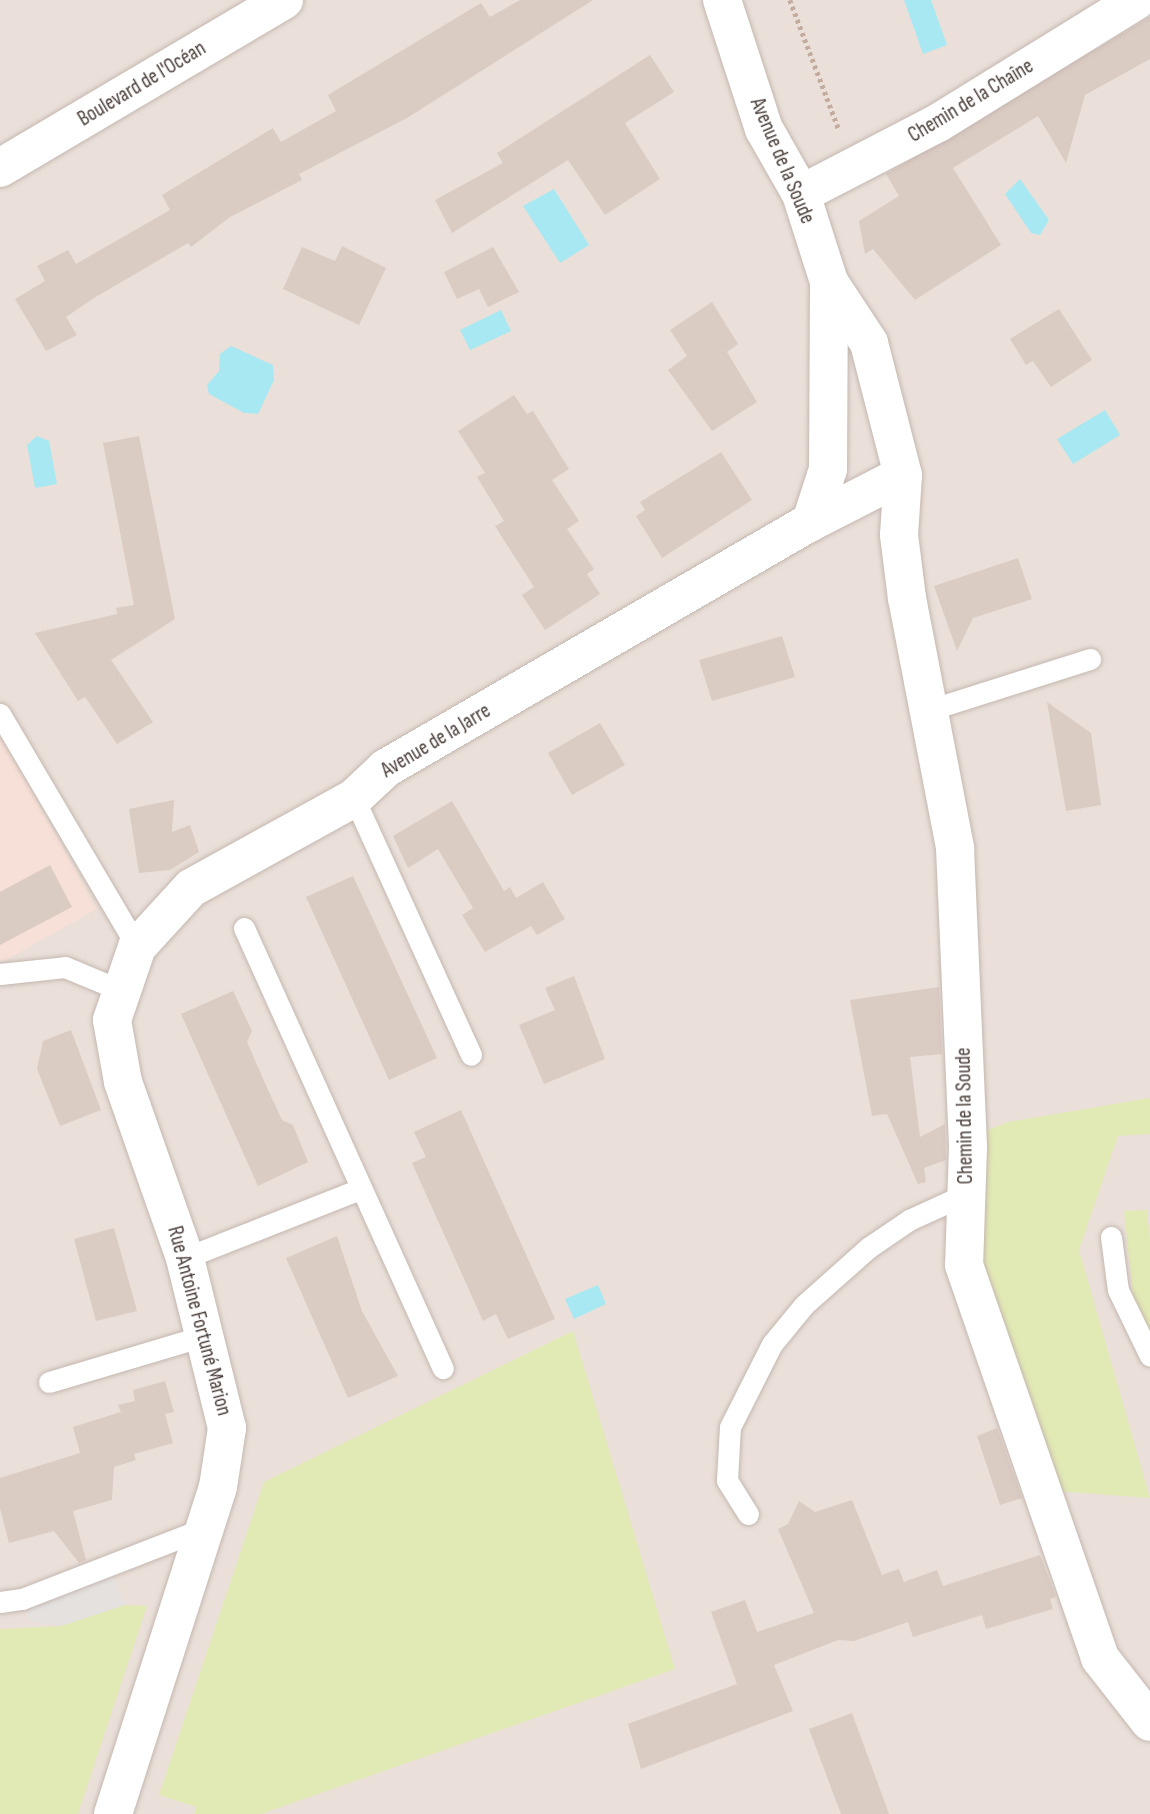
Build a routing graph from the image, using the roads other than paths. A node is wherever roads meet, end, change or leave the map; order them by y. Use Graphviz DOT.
graph roads {
  1 [pos="284,0"];
  2 [pos="722,0"];
  3 [pos="1137,0"];
  4 [pos="0,168"];
  5 [pos="801,194"];
  6 [pos="829,282"];
  7 [pos="904,475"];
  8 [pos="811,522"];
  9 [pos="1090,659"];
  10 [pos="929,710"];
  11 [pos="0,714"];
  12 [pos="354,798"];
  13 [pos="244,928"];
  14 [pos="137,947"];
  15 [pos="0,974"];
  16 [pos="120,990"];
  17 [pos="471,1055"];
  18 [pos="360,1189"];
  19 [pos="967,1194"];
  20 [pos="1111,1237"];
  21 [pos="185,1258"];
  22 [pos="207,1335"];
  23 [pos="1150,1356"];
  24 [pos="443,1368"];
  25 [pos="49,1382"];
  26 [pos="748,1514"];
  27 [pos="205,1528"];
  28 [pos="0,1602"];
  29 [pos="1150,1722"];
  30 [pos="113,1814"];
  1 -- 4 [label="street, Boulevard de l'Océan"];
  2 -- 5 [label="street, Avenue de la Soude"];
  3 -- 5 [label="street, Chemin de la Chaîne"];
  5 -- 6 [label="street, Avenue de la Soude"];
  6 -- 7 [label="street, Avenue de la Soude"];
  6 -- 8 [label="street, Avenue de la Soude"];
  7 -- 8 [label="street, Avenue de la Jarre"];
  7 -- 10 [label="street, Chemin de la Soude"];
  8 -- 12 [label="street, Avenue de la Jarre"];
  9 -- 10 [label="lane"];
  10 -- 19 [label="street, Chemin de la Soude"];
  11 -- 14 [label="lane"];
  12 -- 14 [label="street, Avenue de la Jarre"];
  12 -- 17 [label="lane"];
  13 -- 18 [label="lane"];
  14 -- 16 [label="street, Avenue de la Jarre"];
  15 -- 16 [label="lane"];
  16 -- 21 [label="street, Rue Antoine Fortuné Marion"];
  18 -- 21 [label="lane"];
  18 -- 24 [label="lane"];
  19 -- 26 [label="lane"];
  19 -- 29 [label="street, Chemin de la Soude"];
  20 -- 23 [label="lane"];
  21 -- 22 [label="street, Rue Antoine Fortuné Marion"];
  22 -- 25 [label="lane"];
  22 -- 27 [label="street, Rue Antoine Fortuné Marion"];
  27 -- 28 [label="lane"];
  27 -- 30 [label="street, Rue Antoine Fortuné Marion"];
}
